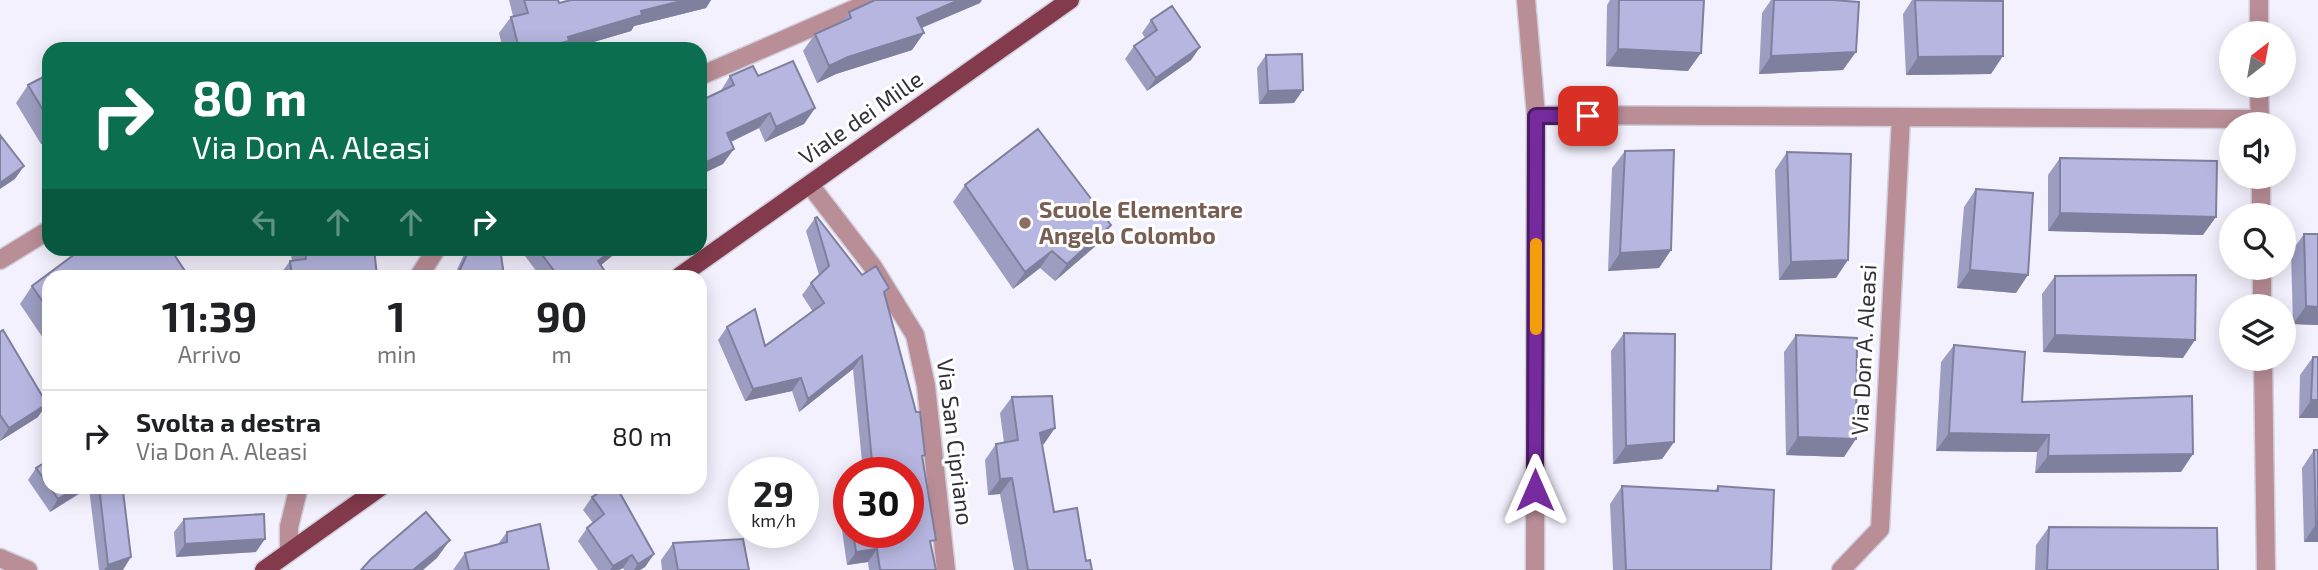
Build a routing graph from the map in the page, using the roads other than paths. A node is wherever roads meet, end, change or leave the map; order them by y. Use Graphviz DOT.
graph roads {
  1 [pos="875,0"];
  2 [pos="1070,0"];
  3 [pos="1526,0"];
  4 [pos="2259,0"];
  5 [pos="2259,21"];
  6 [pos="707,73"];
  7 [pos="1536,116"];
  8 [pos="1901,117"];
  9 [pos="2219,121"];
  10 [pos="810,185"];
  11 [pos="42,234"];
  12 [pos="0,260"];
  13 [pos="689,270"];
  14 [pos="2263,371"];
  15 [pos="297,494"];
  16 [pos="371,494"];
  17 [pos="289,552"];
  18 [pos="0,558"];
  19 [pos="28,570"];
  20 [pos="264,570"];
  21 [pos="946,570"];
  22 [pos="1535,570"];
  23 [pos="1841,570"];
  24 [pos="2266,570"];
  1 -- 6 [label="street"];
  2 -- 10 [label="main road, Viale dei Mille"];
  3 -- 7 [label="street"];
  4 -- 5 [label="street"];
  7 -- 8 [label="street"];
  7 -- 22 [label="street"];
  8 -- 9 [label="street"];
  8 -- 23 [label="street, Via Don A. Aleasi"];
  10 -- 13 [label="main road, Viale dei Mille"];
  10 -- 21 [label="street, Via San Cipriano"];
  11 -- 12 [label="street"];
  14 -- 24 [label="street"];
  15 -- 17 [label="street"];
  16 -- 17 [label="main road"];
  17 -- 20 [label="main road"];
  18 -- 19 [label="street"];
}
